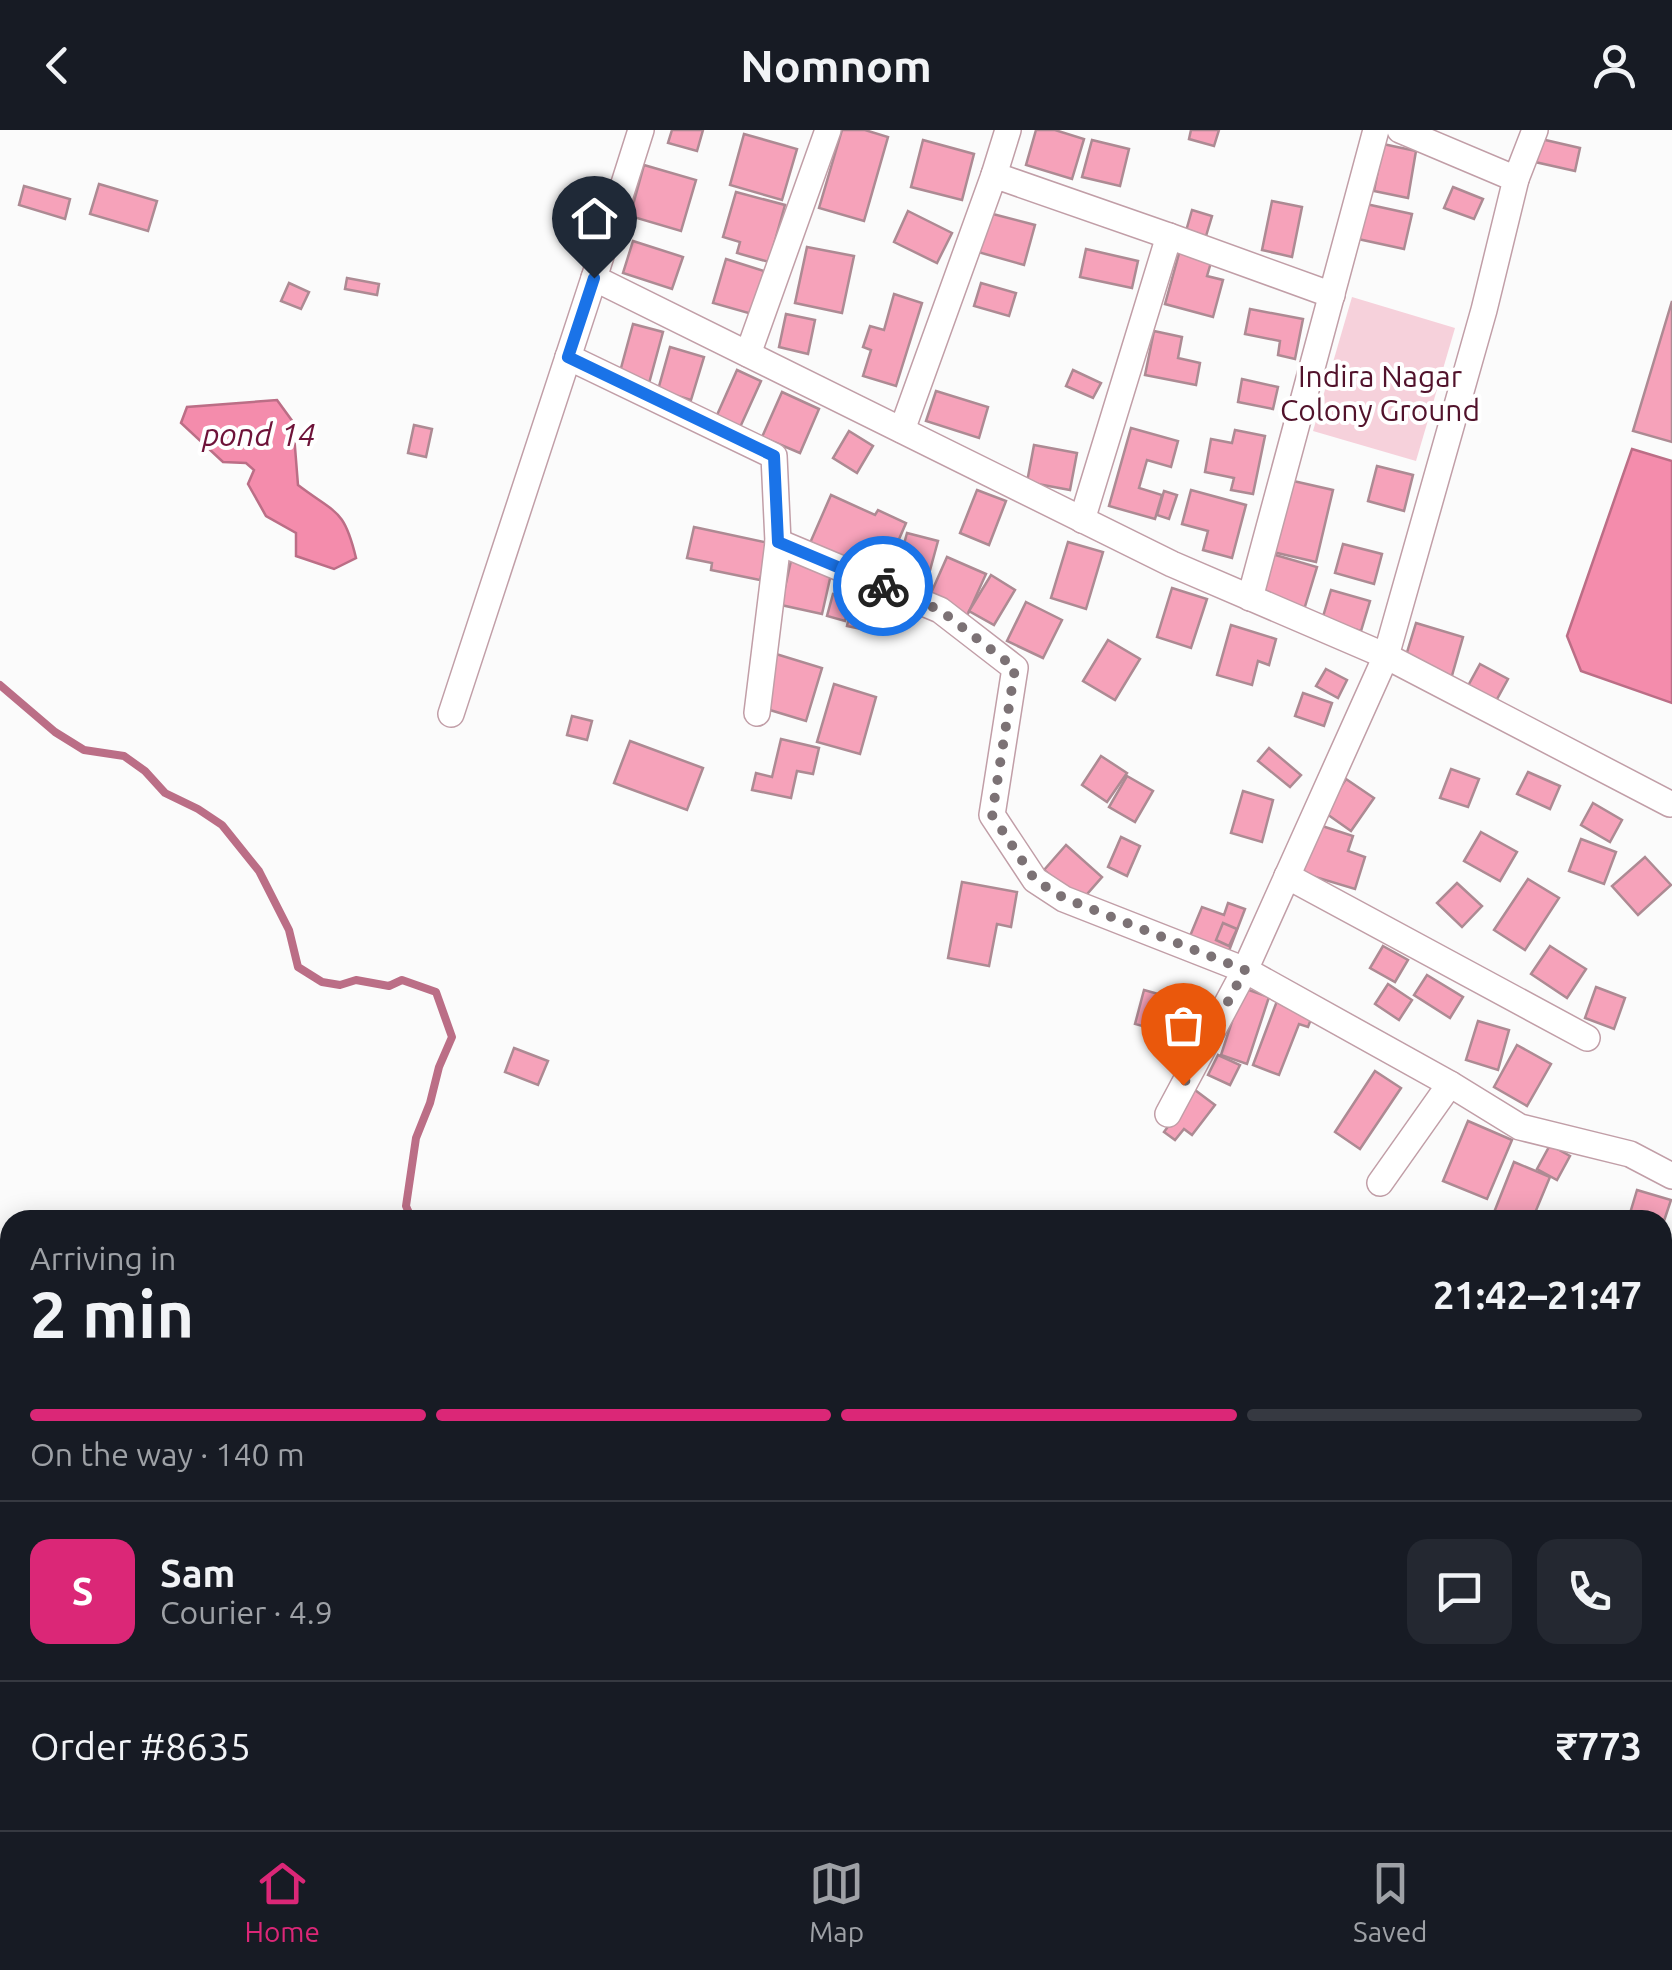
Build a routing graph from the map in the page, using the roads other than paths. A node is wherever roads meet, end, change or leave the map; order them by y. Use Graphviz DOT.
graph roads {
  1 [pos="641,130"];
  2 [pos="828,130"];
  3 [pos="1008,130"];
  4 [pos="1376,130"];
  5 [pos="1400,130"];
  6 [pos="1535,130"];
  7 [pos="994,175"];
  8 [pos="1516,178"];
  9 [pos="1169,236"];
  10 [pos="594,278"];
  11 [pos="1332,295"];
  12 [pos="748,354"];
  13 [pos="568,357"];
  14 [pos="902,430"];
  15 [pos="1082,520"];
  16 [pos="778,542"];
  17 [pos="1250,598"];
  18 [pos="1386,656"];
  19 [pos="758,713"];
  20 [pos="451,714"];
  21 [pos="1670,804"];
  22 [pos="1287,876"];
  23 [pos="1245,970"];
  24 [pos="1587,1038"];
  25 [pos="1450,1084"];
  26 [pos="1168,1114"];
  27 [pos="1672,1176"];
  28 [pos="1380,1183"];
  1 -- 10 [label="street"];
  2 -- 12 [label="street"];
  3 -- 7 [label="street"];
  4 -- 11 [label="street"];
  5 -- 8 [label="street"];
  6 -- 8 [label="street"];
  7 -- 9 [label="street"];
  7 -- 14 [label="street"];
  8 -- 18 [label="street"];
  9 -- 11 [label="street"];
  9 -- 15 [label="street"];
  10 -- 12 [label="street"];
  10 -- 13 [label="street"];
  11 -- 17 [label="street"];
  12 -- 14 [label="street"];
  13 -- 16 [label="street"];
  13 -- 20 [label="street"];
  14 -- 15 [label="street"];
  15 -- 17 [label="street"];
  16 -- 19 [label="street"];
  16 -- 23 [label="street"];
  17 -- 18 [label="street"];
  18 -- 21 [label="street"];
  18 -- 22 [label="street"];
  22 -- 23 [label="street"];
  22 -- 24 [label="street"];
  23 -- 25 [label="street"];
  23 -- 26 [label="street"];
  25 -- 27 [label="street"];
  25 -- 28 [label="street"];
}
